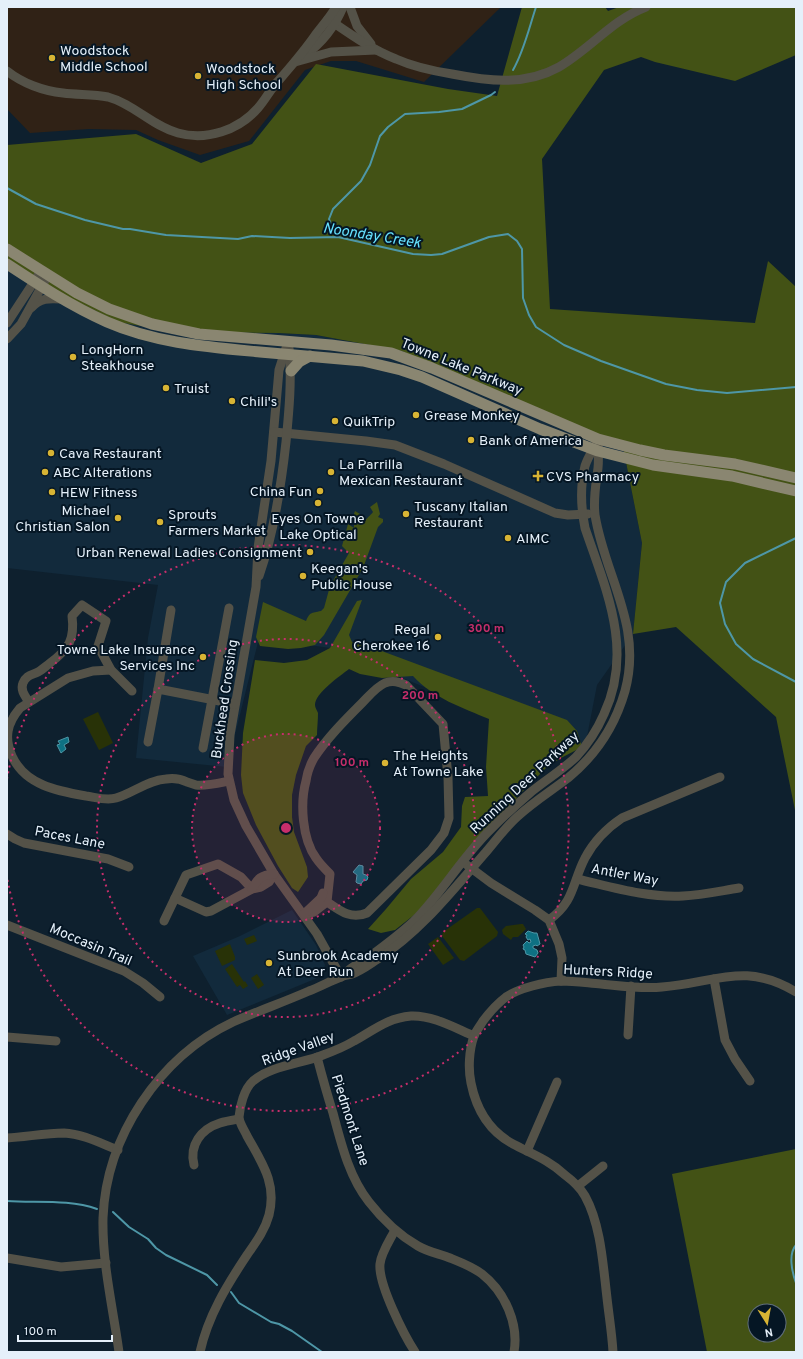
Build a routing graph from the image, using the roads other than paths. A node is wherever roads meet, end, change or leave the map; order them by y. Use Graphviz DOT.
graph roads {
  1 [pos="336,7"];
  2 [pos="343,7"];
  3 [pos="350,7"];
  4 [pos="646,7"];
  5 [pos="332,21"];
  6 [pos="377,50"];
  7 [pos="295,62"];
  8 [pos="7,71"];
  9 [pos="7,249"];
  10 [pos="7,264"];
  11 [pos="44,273"];
  12 [pos="38,284"];
  13 [pos="63,300"];
  14 [pos="28,312"];
  15 [pos="7,323"];
  16 [pos="7,339"];
  17 [pos="288,342"];
  18 [pos="287,354"];
  19 [pos="310,356"];
  20 [pos="291,371"];
  21 [pos="274,432"];
  22 [pos="286,434"];
  23 [pos="598,439"];
  24 [pos="595,451"];
  25 [pos="796,478"];
  26 [pos="796,491"];
  27 [pos="583,514"];
  28 [pos="595,514"];
  29 [pos="256,587"];
  30 [pos="228,608"];
  31 [pos="171,610"];
  32 [pos="111,670"];
  33 [pos="158,689"];
  34 [pos="132,691"];
  35 [pos="212,700"];
  36 [pos="29,702"];
  37 [pos="235,704"];
  38 [pos="148,742"];
  39 [pos="203,748"];
  40 [pos="8,750"];
  41 [pos="720,777"];
  42 [pos="229,781"];
  43 [pos="7,834"];
  44 [pos="463,862"];
  45 [pos="129,867"];
  46 [pos="471,868"];
  47 [pos="274,874"];
  48 [pos="577,879"];
  49 [pos="738,888"];
  50 [pos="252,889"];
  51 [pos="175,898"];
  52 [pos="324,900"];
  53 [pos="304,914"];
  54 [pos="549,920"];
  55 [pos="164,921"];
  56 [pos="7,925"];
  57 [pos="341,977"];
  58 [pos="714,979"];
  59 [pos="561,981"];
  60 [pos="631,986"];
  61 [pos="796,992"];
  62 [pos="160,997"];
  63 [pos="628,1034"];
  64 [pos="7,1036"];
  65 [pos="474,1036"];
  66 [pos="56,1041"];
  67 [pos="317,1057"];
  68 [pos="750,1081"];
  69 [pos="557,1082"];
  70 [pos="239,1119"];
  71 [pos="7,1138"];
  72 [pos="118,1150"];
  73 [pos="527,1151"];
  74 [pos="194,1165"];
  75 [pos="602,1166"];
  76 [pos="578,1186"];
  77 [pos="395,1230"];
  78 [pos="7,1258"];
  79 [pos="106,1263"];
  80 [pos="119,1352"];
  81 [pos="200,1352"];
  82 [pos="415,1352"];
  83 [pos="514,1352"];
  84 [pos="613,1352"];
  1 -- 5 [label="street"];
  2 -- 5 [label="street"];
  3 -- 6 [label="street"];
  4 -- 6 [label="street"];
  5 -- 6 [label="street"];
  5 -- 7 [label="street"];
  6 -- 7 [label="street"];
  7 -- 8 [label="street"];
  9 -- 11 [label="main road, Towne Lake Parkway"];
  10 -- 12 [label="main road, Towne Lake Parkway"];
  11 -- 12 [label="street"];
  11 -- 17 [label="main road, Towne Lake Parkway"];
  12 -- 13 [label="main road, Towne Lake Parkway"];
  12 -- 14 [label="street"];
  12 -- 15 [label="street"];
  13 -- 14 [label="street"];
  13 -- 18 [label="main road, Towne Lake Parkway"];
  14 -- 16 [label="street"];
  17 -- 18 [label="street, Buckhead Crossing"];
  17 -- 23 [label="main road, Towne Lake Parkway"];
  18 -- 19 [label="main road, Towne Lake Parkway"];
  18 -- 20 [label="street, Buckhead Crossing"];
  18 -- 21 [label="street, Buckhead Crossing"];
  19 -- 20 [label="main road"];
  19 -- 24 [label="main road, Towne Lake Parkway"];
  20 -- 22 [label="street, Buckhead Crossing"];
  21 -- 22 [label="street"];
  21 -- 29 [label="street, Buckhead Crossing"];
  22 -- 27 [label="street"];
  22 -- 29 [label="street, Buckhead Crossing"];
  23 -- 24 [label="street, Running Deer Parkway"];
  23 -- 25 [label="main road, Towne Lake Parkway"];
  24 -- 26 [label="main road, Towne Lake Parkway"];
  24 -- 27 [label="street, Running Deer Parkway"];
  24 -- 28 [label="street, Running Deer Parkway"];
  27 -- 28 [label="street"];
  27 -- 44 [label="street, Running Deer Parkway"];
  28 -- 46 [label="street, Running Deer Parkway"];
  29 -- 37 [label="street, Buckhead Crossing"];
  30 -- 35 [label="street"];
  31 -- 33 [label="street"];
  32 -- 34 [label="street"];
  32 -- 36 [label="street"];
  32 -- 36 [label="street"];
  33 -- 35 [label="street"];
  33 -- 38 [label="street"];
  35 -- 37 [label="street"];
  35 -- 39 [label="street"];
  36 -- 40 [label="street"];
  37 -- 42 [label="street, Buckhead Crossing"];
  40 -- 42 [label="street"];
  41 -- 48 [label="street"];
  42 -- 47 [label="street, Buckhead Crossing"];
  43 -- 45 [label="street, Paces Lane"];
  44 -- 46 [label="street"];
  44 -- 57 [label="street, Running Deer Parkway"];
  46 -- 54 [label="street"];
  46 -- 57 [label="street, Running Deer Parkway"];
  47 -- 50 [label="street"];
  47 -- 53 [label="street, Buckhead Crossing"];
  48 -- 49 [label="street, Antler Way"];
  48 -- 54 [label="street"];
  50 -- 51 [label="street"];
  50 -- 51 [label="street"];
  51 -- 55 [label="street"];
  52 -- 52 [label="street"];
  52 -- 53 [label="street"];
  53 -- 57 [label="street, Buckhead Crossing"];
  54 -- 59 [label="street"];
  56 -- 62 [label="street, Moccasin Trail"];
  57 -- 72 [label="street, Running Deer Parkway"];
  58 -- 60 [label="street, Hunters Ridge"];
  58 -- 61 [label="street, Hunters Ridge"];
  58 -- 68 [label="street"];
  59 -- 60 [label="street, Hunters Ridge"];
  59 -- 65 [label="street, Hunters Ridge"];
  60 -- 63 [label="street"];
  64 -- 66 [label="street"];
  65 -- 67 [label="street, Ridge Valley"];
  65 -- 73 [label="street, Hunters Ridge"];
  67 -- 70 [label="street, Ridge Valley"];
  67 -- 77 [label="street, Piedmont Lane"];
  69 -- 73 [label="street"];
  70 -- 74 [label="street"];
  70 -- 81 [label="street"];
  71 -- 72 [label="street"];
  72 -- 79 [label="street, Running Deer Parkway"];
  73 -- 76 [label="street, Hunters Ridge"];
  75 -- 76 [label="street"];
  76 -- 84 [label="street, Hunters Ridge"];
  77 -- 82 [label="street"];
  77 -- 83 [label="street, Piedmont Lane"];
  78 -- 79 [label="street"];
  79 -- 80 [label="street, Running Deer Parkway"];
}
